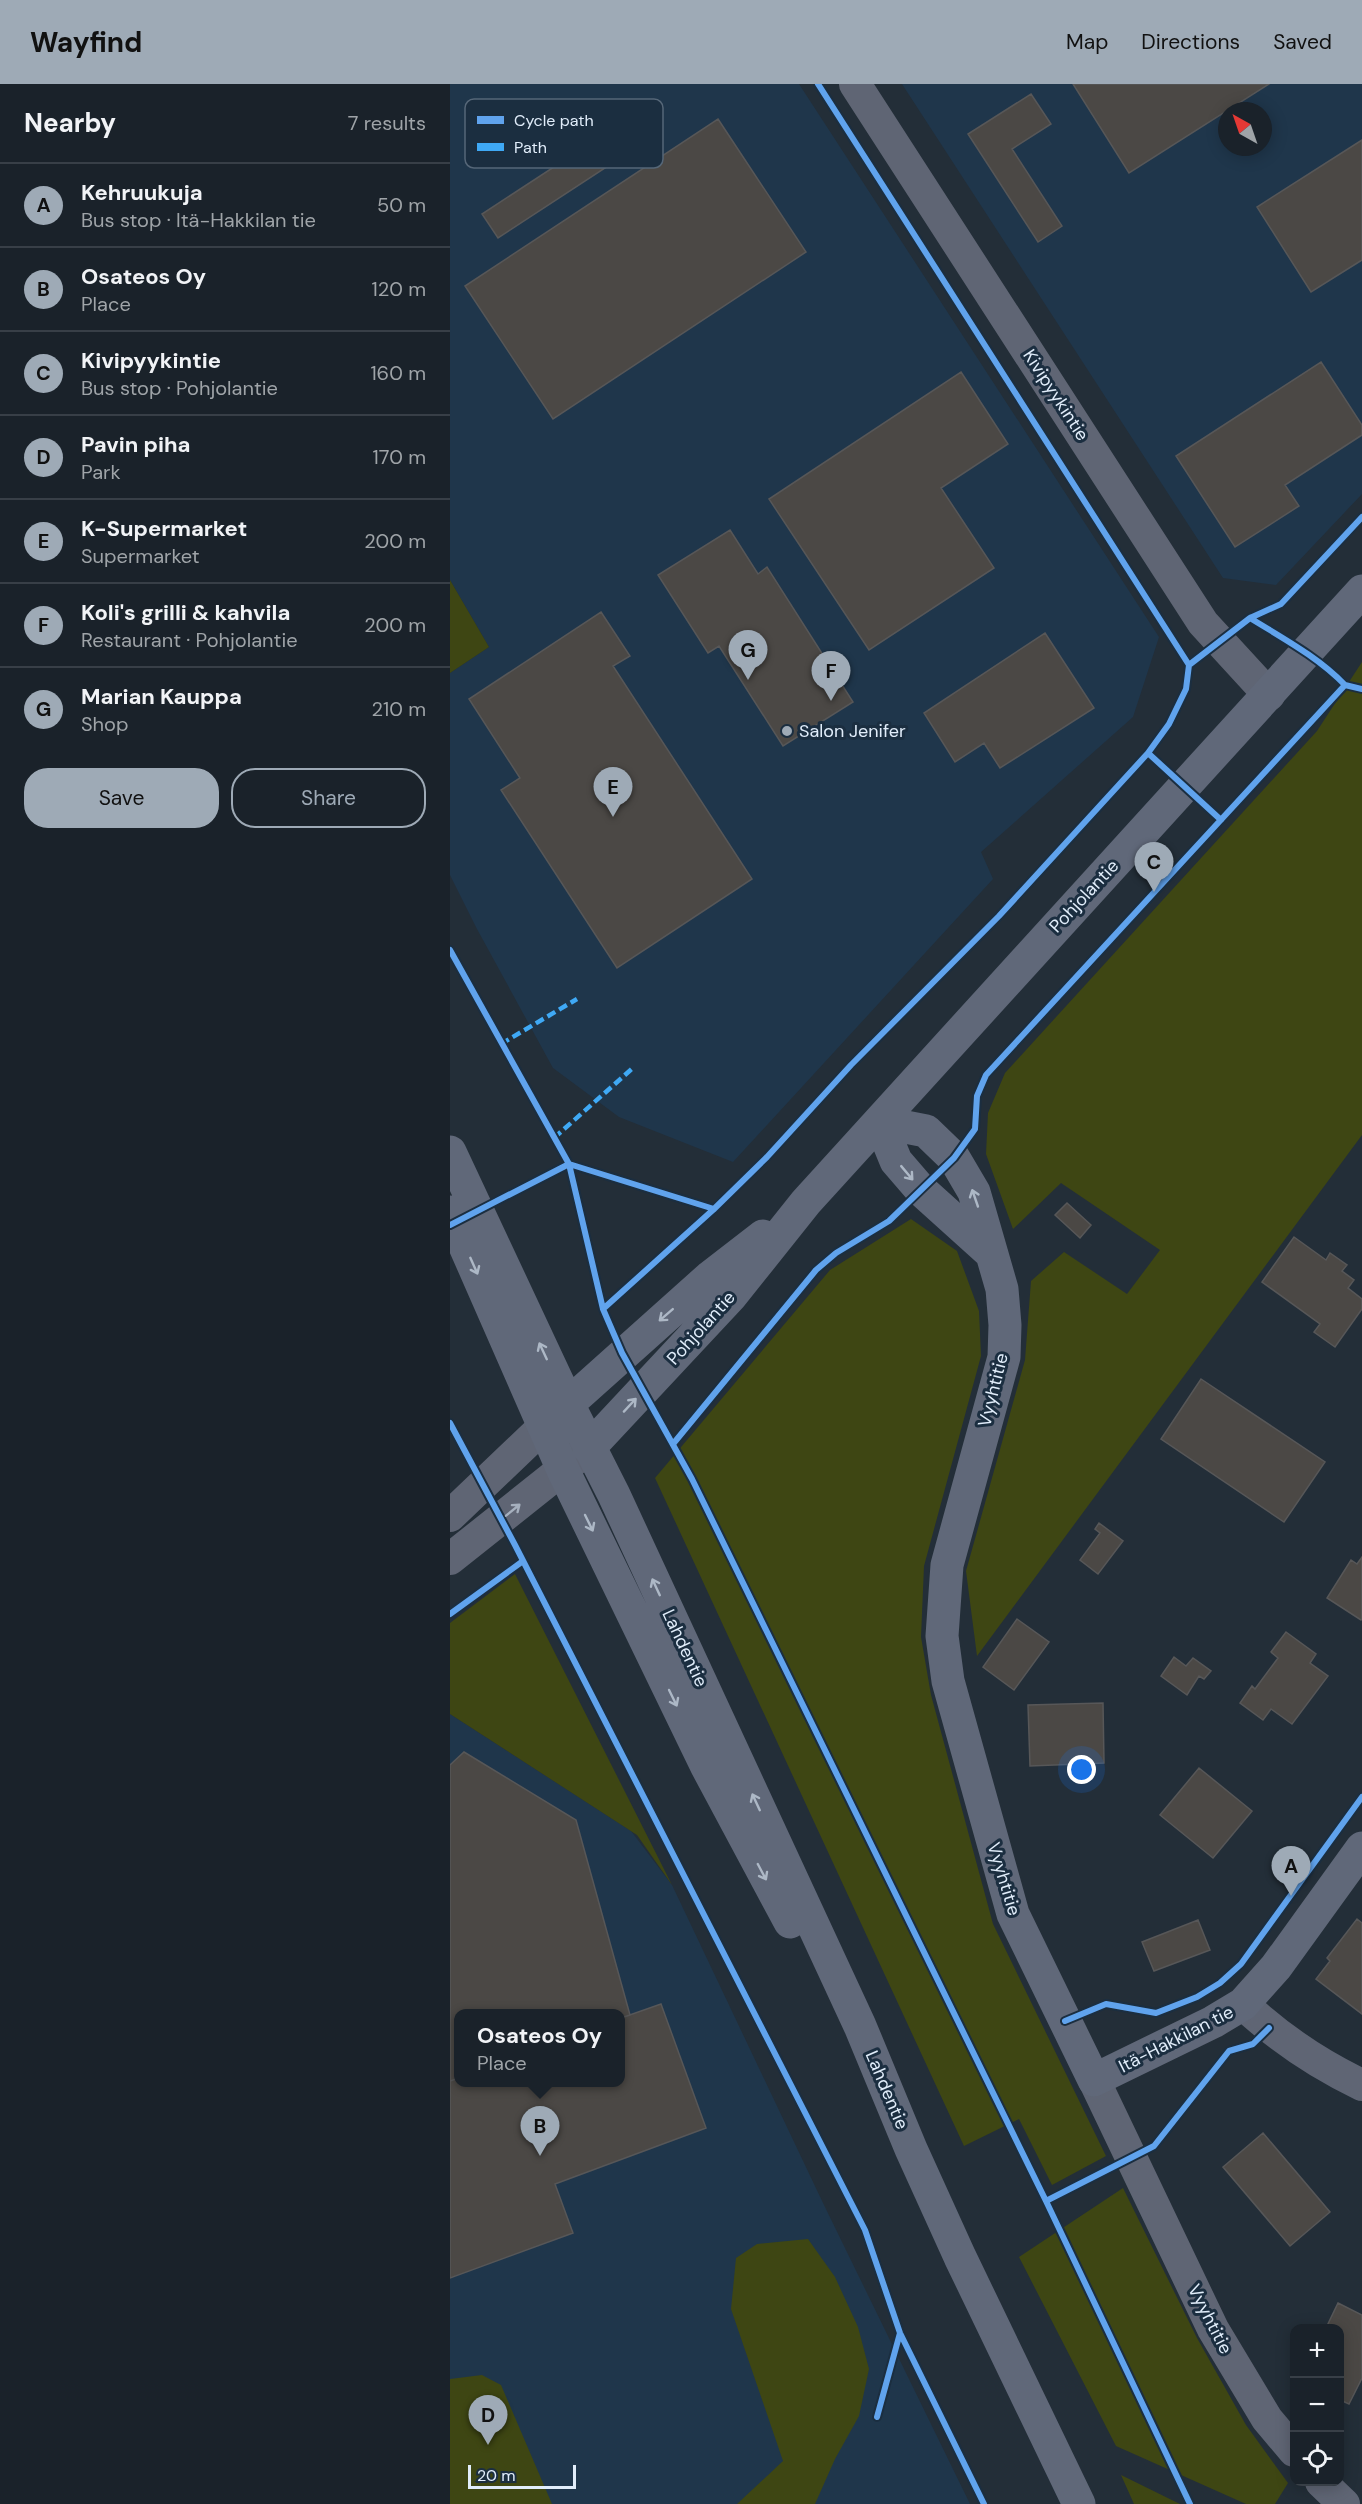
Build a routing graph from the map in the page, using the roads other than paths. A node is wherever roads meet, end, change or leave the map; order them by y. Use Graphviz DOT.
graph roads {
  1 [pos="855,84"];
  2 [pos="1362,591"];
  3 [pos="1269,695"];
  4 [pos="880,1122"];
  5 [pos="450,1152"];
  6 [pos="806,1202"];
  7 [pos="450,1212"];
  8 [pos="992,1254"];
  9 [pos="568,1404"];
  10 [pos="544,1426"];
  11 [pos="590,1448"];
  12 [pos="563,1470"];
  13 [pos="450,1516"];
  14 [pos="450,1559"];
  15 [pos="1362,1848"];
  16 [pos="1243,2004"];
  17 [pos="1094,2080"];
  18 [pos="1362,2085"];
  19 [pos="911,2149"];
  20 [pos="1290,2446"];
  21 [pos="1326,2486"];
  22 [pos="1079,2504"];
  23 [pos="1344,2504"];
  1 -- 3 [label="street, Kivipyykintie"];
  2 -- 3 [label="street, Pohjolantie"];
  3 -- 4 [label="street, Pohjolantie"];
  4 -- 6 [label="street, Pohjolantie"];
  4 -- 8 [label="street, one-way"];
  8 -- 4 [label="street, Vyyhtitie, one-way"];
  9 -- 5 [label="street, Lahdentie, one-way"];
  6 -- 9 [label="street, Pohjolantie, one-way"];
  11 -- 6 [label="street, Pohjolantie, one-way"];
  7 -- 10 [label="street, Lahdentie, one-way"];
  8 -- 17 [label="street, Vyyhtitie"];
  9 -- 10 [label="street"];
  9 -- 11 [label="street, Lahdentie"];
  10 -- 12 [label="street, Lahdentie"];
  10 -- 13 [label="street"];
  11 -- 12 [label="street"];
  19 -- 11 [label="street, Lahdentie, one-way"];
  14 -- 12 [label="street, one-way"];
  12 -- 19 [label="street, Lahdentie, one-way"];
  15 -- 16 [label="street, Itä-Hakkilan tie"];
  16 -- 17 [label="street, Itä-Hakkilan tie"];
  16 -- 18 [label="street"];
  17 -- 20 [label="street, Vyyhtitie"];
  19 -- 22 [label="street, Lahdentie"];
  21 -- 23 [label="street"];
}
